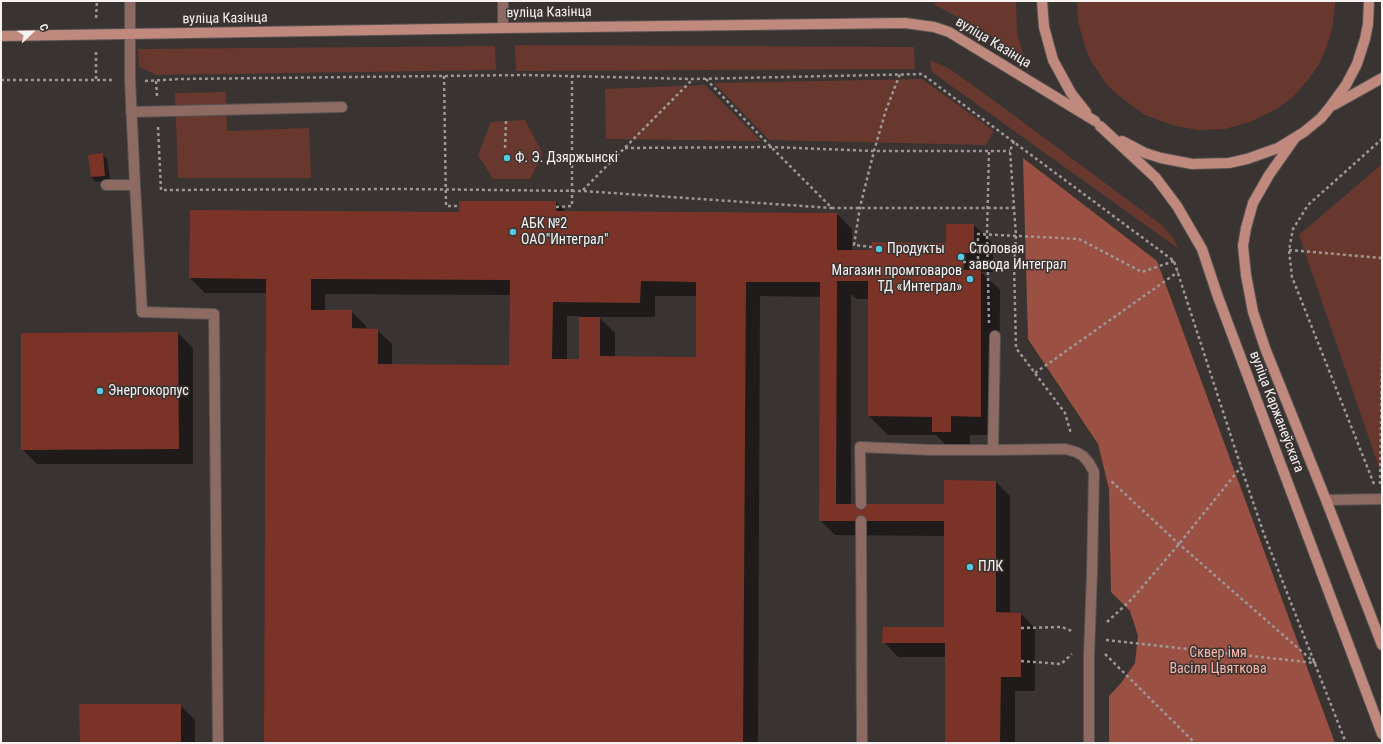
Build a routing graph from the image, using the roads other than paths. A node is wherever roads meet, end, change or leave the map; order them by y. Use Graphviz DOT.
graph roads {
  1 [pos="130,1"];
  2 [pos="502,1"];
  3 [pos="1042,1"];
  4 [pos="1369,1"];
  5 [pos="503,28"];
  6 [pos="130,34"];
  7 [pos="1,36"];
  8 [pos="1382,78"];
  9 [pos="1330,107"];
  10 [pos="342,108"];
  11 [pos="131,112"];
  12 [pos="1098,124"];
  13 [pos="1295,138"];
  14 [pos="106,185"];
  15 [pos="135,185"];
  16 [pos="995,336"];
  17 [pos="993,450"];
  18 [pos="1381,499"];
  19 [pos="1326,500"];
  20 [pos="861,504"];
  21 [pos="861,521"];
  22 [pos="1382,645"];
  23 [pos="1382,734"];
  24 [pos="218,743"];
  25 [pos="862,743"];
  26 [pos="1089,743"];
  1 -- 6 [label="lane"];
  2 -- 5 [label="lane"];
  3 -- 12 [label="main road"];
  4 -- 9 [label="main road"];
  5 -- 6 [label="main road, вуліца Казінца"];
  5 -- 12 [label="main road, вуліца Казінца"];
  6 -- 7 [label="main road, вуліца Казінца"];
  6 -- 11 [label="lane"];
  8 -- 9 [label="main road"];
  9 -- 13 [label="main road"];
  10 -- 11 [label="lane"];
  11 -- 15 [label="lane"];
  12 -- 13 [label="main road"];
  12 -- 23 [label="main road, вуліца Каржанеўскага"];
  13 -- 19 [label="main road, вуліца Каржанеўскага"];
  14 -- 15 [label="lane"];
  15 -- 24 [label="lane"];
  16 -- 17 [label="lane"];
  17 -- 20 [label="lane"];
  17 -- 26 [label="lane"];
  18 -- 19 [label="lane"];
  19 -- 22 [label="main road, вуліца Каржанеўскага"];
  21 -- 25 [label="lane"];
}
